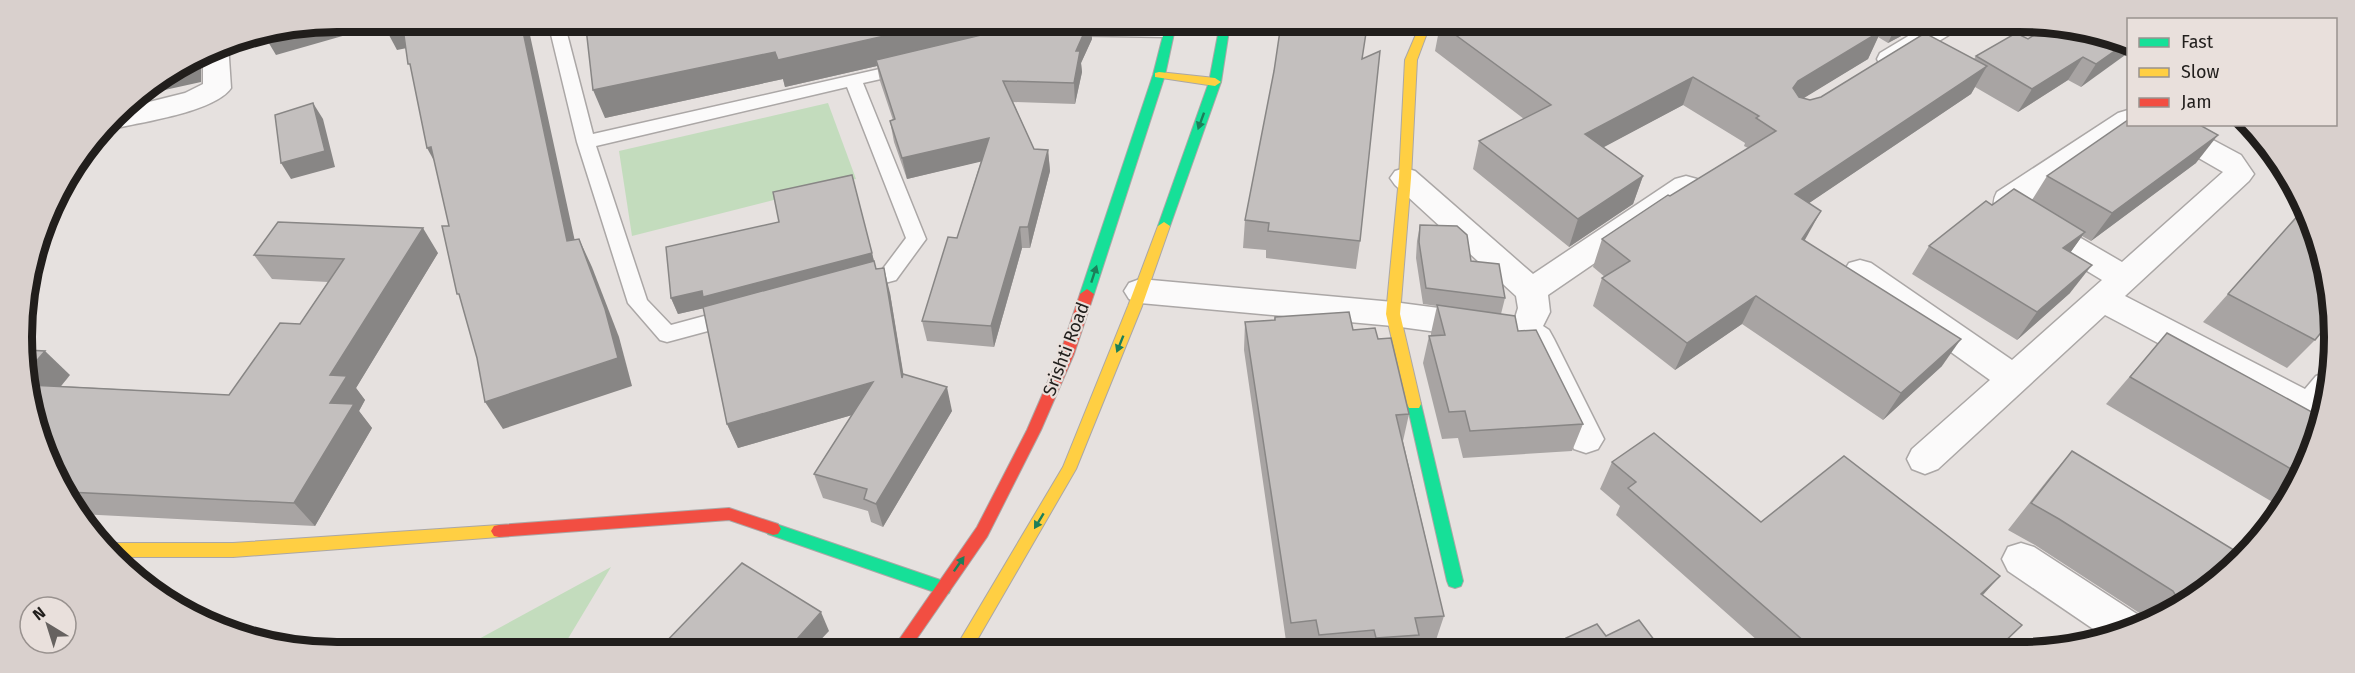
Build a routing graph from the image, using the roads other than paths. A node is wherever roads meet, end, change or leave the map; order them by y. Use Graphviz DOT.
graph roads {
  1 [pos="558,32"];
  2 [pos="1060,32"];
  3 [pos="1169,32"];
  4 [pos="1224,32"];
  5 [pos="1422,32"];
  6 [pos="1933,32"];
  7 [pos="1050,34"];
  8 [pos="216,57"];
  9 [pos="1878,59"];
  10 [pos="919,65"];
  11 [pos="1159,75"];
  12 [pos="853,80"];
  13 [pos="1215,82"];
  14 [pos="125,117"];
  15 [pos="2127,120"];
  16 [pos="2164,126"];
  17 [pos="586,142"];
  18 [pos="1405,178"];
  19 [pos="1686,186"];
  20 [pos="1860,272"];
  21 [pos="845,286"];
  22 [pos="2113,288"];
  23 [pos="1140,291"];
  24 [pos="1531,291"];
  25 [pos="756,310"];
  26 [pos="1393,314"];
  27 [pos="1524,331"];
  28 [pos="2013,378"];
  29 [pos="2317,400"];
  30 [pos="1586,440"];
  31 [pos="1925,459"];
  32 [pos="119,550"];
  33 [pos="2021,559"];
  34 [pos="1455,581"];
  35 [pos="943,588"];
  36 [pos="2119,624"];
  37 [pos="905,642"];
  38 [pos="967,642"];
  1 -- 17 [label="lane"];
  2 -- 7 [label="lane"];
  3 -- 11 [label="main road, Srishti Road"];
  4 -- 13 [label="main road"];
  5 -- 18 [label="main road"];
  6 -- 9 [label="street"];
  8 -- 14 [label="street"];
  10 -- 12 [label="lane"];
  11 -- 13 [label="main road"];
  35 -- 11 [label="main road, Srishti Road, one-way"];
  12 -- 17 [label="lane"];
  12 -- 21 [label="lane"];
  13 -- 23 [label="main road, one-way"];
  15 -- 22 [label="street"];
  16 -- 22 [label="street"];
  17 -- 25 [label="lane"];
  18 -- 24 [label="street"];
  18 -- 26 [label="main road"];
  19 -- 24 [label="street"];
  20 -- 28 [label="street"];
  22 -- 28 [label="street"];
  22 -- 29 [label="street"];
  23 -- 26 [label="street"];
  23 -- 38 [label="main road, one-way"];
  24 -- 27 [label="street"];
  26 -- 27 [label="street"];
  26 -- 34 [label="main road"];
  27 -- 30 [label="street"];
  28 -- 31 [label="street"];
  32 -- 35 [label="main road"];
  33 -- 36 [label="street"];
  35 -- 37 [label="main road, Srishti Road"];
}
